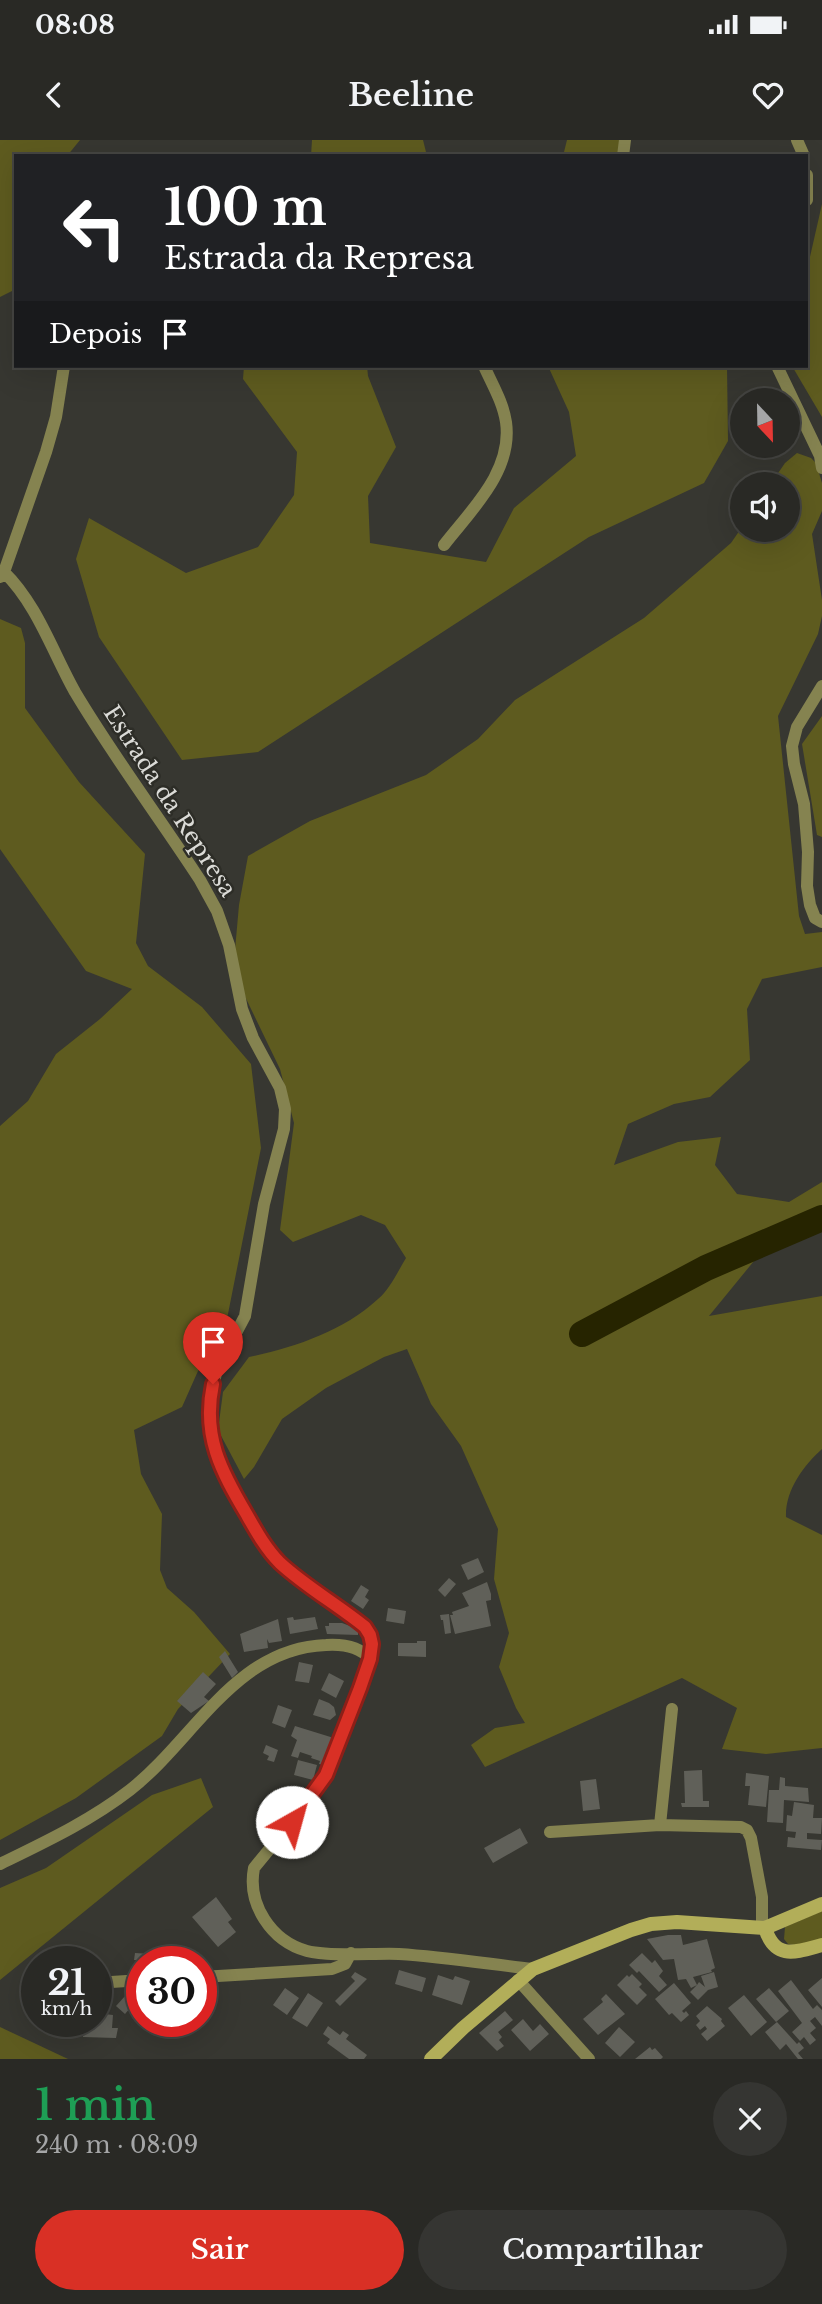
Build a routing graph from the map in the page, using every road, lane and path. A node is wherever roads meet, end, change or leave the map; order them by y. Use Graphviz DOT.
graph roads {
  1 [pos="64,368"];
  2 [pos="485,368"];
  3 [pos="778,368"];
  4 [pos="822,468"];
  5 [pos="444,545"];
  6 [pos="2,575"];
  7 [pos="822,686"];
  8 [pos="822,922"];
  9 [pos="370,1659"];
  10 [pos="672,1709"];
  11 [pos="660,1825"];
  12 [pos="550,1832"];
  13 [pos="0,1864"];
  14 [pos="822,1904"];
  15 [pos="764,1928"];
  16 [pos="822,1945"];
  17 [pos="351,1953"];
  18 [pos="533,1969"];
  19 [pos="217,1976"];
  20 [pos="519,1980"];
  21 [pos="431,2059"];
  22 [pos="589,2059"];
  1 -- 6 [label="street"];
  2 -- 5 [label="street"];
  3 -- 4 [label="street"];
  6 -- 9 [label="street, Estrada da Represa"];
  7 -- 8 [label="street"];
  9 -- 13 [label="street"];
  9 -- 17 [label="street"];
  10 -- 11 [label="street"];
  11 -- 12 [label="street"];
  11 -- 15 [label="street"];
  14 -- 15 [label="street"];
  15 -- 16 [label="street"];
  15 -- 18 [label="street"];
  17 -- 18 [label="street"];
  17 -- 19 [label="street"];
  18 -- 20 [label="street"];
  20 -- 21 [label="street"];
  20 -- 22 [label="street"];
}
